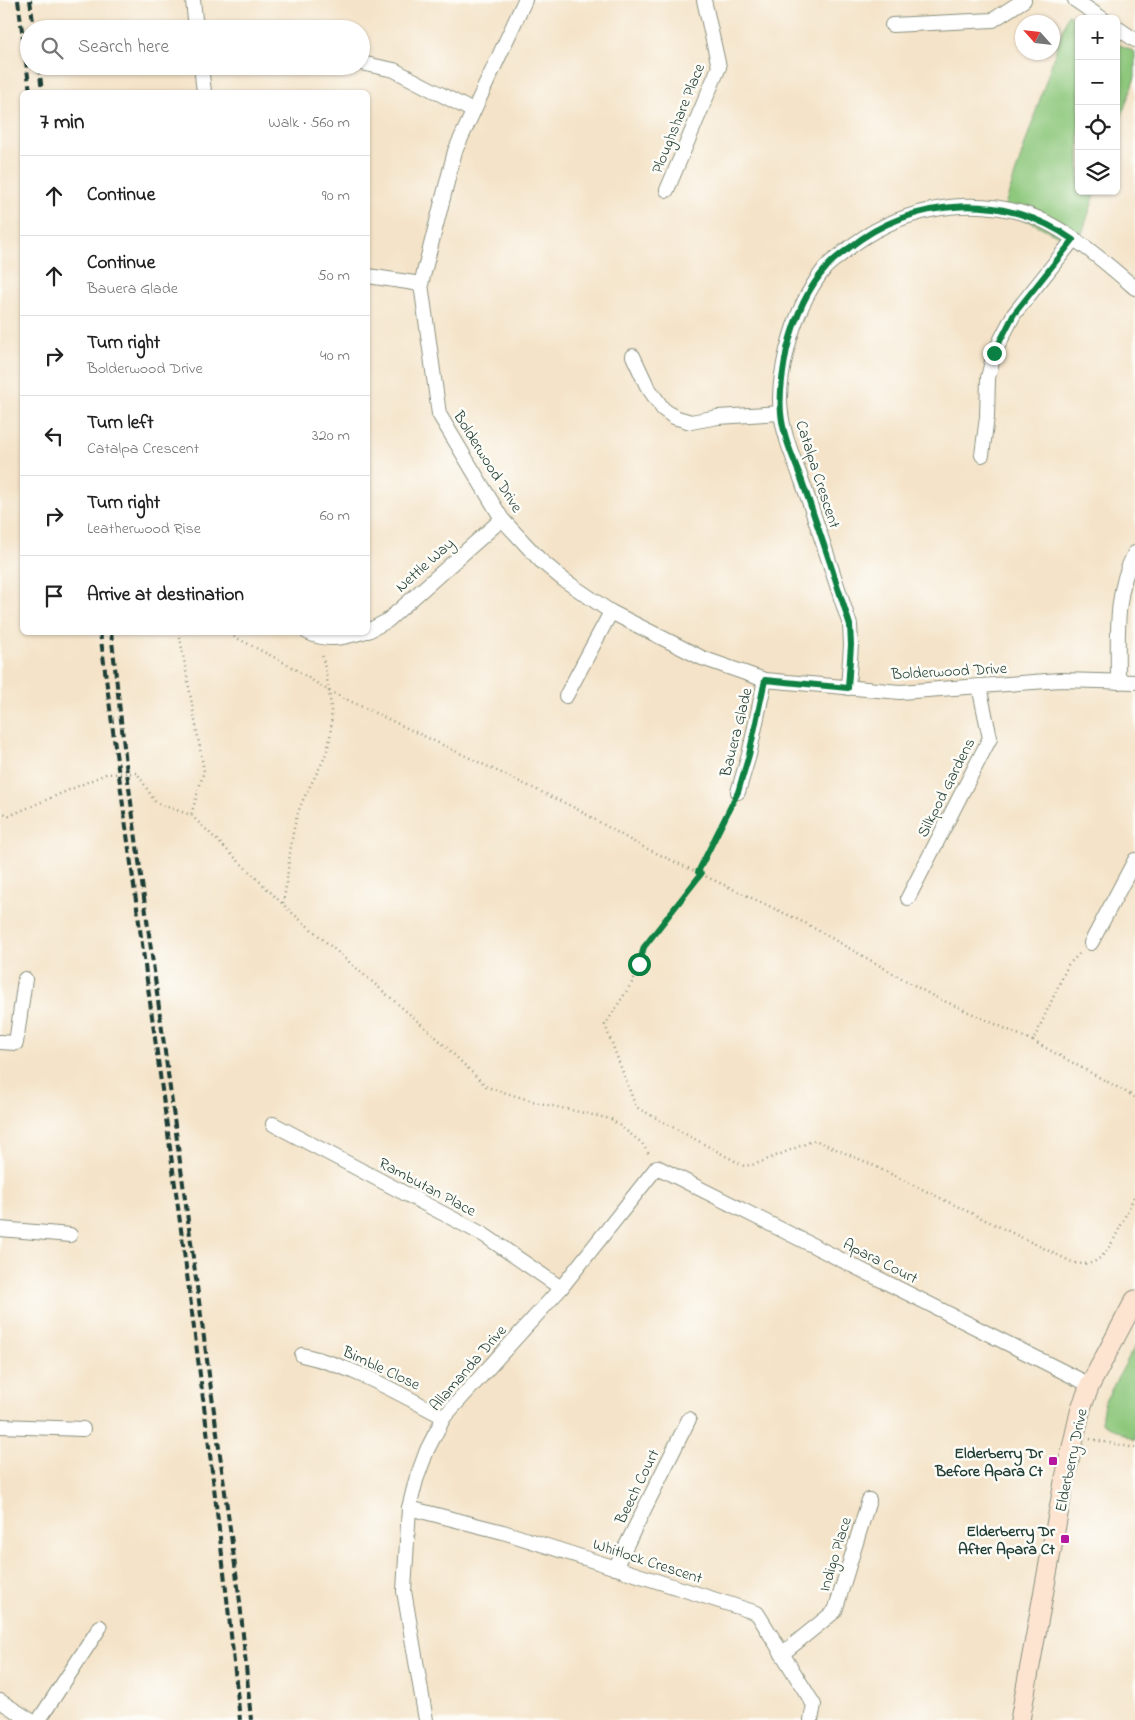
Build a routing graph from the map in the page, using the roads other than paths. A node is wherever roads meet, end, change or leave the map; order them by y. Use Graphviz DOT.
graph roads {
  1 [pos="193,0"];
  2 [pos="525,0"];
  3 [pos="704,0"];
  4 [pos="1024,0"];
  5 [pos="1075,0"];
  6 [pos="1097,15"];
  7 [pos="195,20"];
  8 [pos="892,25"];
  9 [pos="1120,31"];
  10 [pos="1135,40"];
  11 [pos="370,65"];
  12 [pos="202,75"];
  13 [pos="204,90"];
  14 [pos="473,112"];
  15 [pos="666,190"];
  16 [pos="1073,240"];
  17 [pos="370,276"];
  18 [pos="421,284"];
  19 [pos="1135,288"];
  20 [pos="633,356"];
  21 [pos="781,413"];
  22 [pos="982,455"];
  23 [pos="502,519"];
  24 [pos="1135,553"];
  25 [pos="611,612"];
  26 [pos="370,630"];
  27 [pos="353,635"];
  28 [pos="313,636"];
  29 [pos="765,680"];
  30 [pos="1118,682"];
  31 [pos="1135,682"];
  32 [pos="979,686"];
  33 [pos="848,688"];
  34 [pos="566,696"];
  35 [pos="738,792"];
  36 [pos="1135,860"];
  37 [pos="908,898"];
  38 [pos="1091,943"];
  39 [pos="25,979"];
  40 [pos="0,1042"];
  41 [pos="273,1124"];
  42 [pos="656,1167"];
  43 [pos="0,1229"];
  44 [pos="70,1235"];
  45 [pos="561,1288"];
  46 [pos="1135,1300"];
  47 [pos="302,1355"];
  48 [pos="1090,1385"];
  49 [pos="444,1417"];
  50 [pos="689,1419"];
  51 [pos="0,1426"];
  52 [pos="83,1430"];
  53 [pos="870,1500"];
  54 [pos="409,1508"];
  55 [pos="615,1568"];
  56 [pos="100,1627"];
  57 [pos="782,1654"];
  58 [pos="0,1701"];
  59 [pos="30,1720"];
  60 [pos="38,1720"];
  61 [pos="426,1720"];
  62 [pos="811,1720"];
  63 [pos="1020,1720"];
  1 -- 7 [label="street"];
  2 -- 14 [label="street, Bolderwood Drive"];
  3 -- 15 [label="street, Ploughshare Place"];
  4 -- 8 [label="street"];
  5 -- 6 [label="street"];
  9 -- 10 [label="street"];
  11 -- 14 [label="street"];
  12 -- 13 [label="street"];
  14 -- 18 [label="street, Bolderwood Drive"];
  16 -- 19 [label="street, Catalpa Crescent"];
  16 -- 21 [label="street, Catalpa Crescent"];
  16 -- 22 [label="street"];
  17 -- 18 [label="street"];
  18 -- 23 [label="street, Bolderwood Drive"];
  20 -- 21 [label="street"];
  21 -- 33 [label="street, Catalpa Crescent"];
  23 -- 25 [label="street, Bolderwood Drive"];
  23 -- 26 [label="street, Nettle Way"];
  24 -- 30 [label="street"];
  25 -- 29 [label="street, Bolderwood Drive"];
  25 -- 34 [label="street"];
  27 -- 28 [label="street"];
  29 -- 33 [label="street, Bolderwood Drive"];
  29 -- 35 [label="street, Bauera Glade"];
  30 -- 31 [label="street, Bolderwood Drive"];
  30 -- 32 [label="street, Bolderwood Drive"];
  32 -- 33 [label="street, Bolderwood Drive"];
  32 -- 37 [label="street, Silkpod Gardens"];
  36 -- 38 [label="street"];
  39 -- 40 [label="street"];
  41 -- 45 [label="street, Rambutan Place"];
  42 -- 45 [label="street, Allamanda Drive"];
  42 -- 48 [label="street, Apara Court"];
  43 -- 44 [label="street"];
  45 -- 49 [label="street, Allamanda Drive"];
  46 -- 48 [label="street, Elderberry Drive"];
  47 -- 49 [label="street, Bimble Close"];
  48 -- 63 [label="street, Elderberry Drive"];
  49 -- 54 [label="street, Allamanda Drive"];
  50 -- 55 [label="street, Beech Court"];
  51 -- 52 [label="street"];
  53 -- 57 [label="street, Indigo Place"];
  54 -- 55 [label="street, Whitlock Crescent"];
  54 -- 61 [label="street, Allamanda Drive"];
  55 -- 57 [label="street, Whitlock Crescent"];
  56 -- 60 [label="street"];
  57 -- 62 [label="street, Whitlock Crescent"];
  58 -- 59 [label="street"];
}
